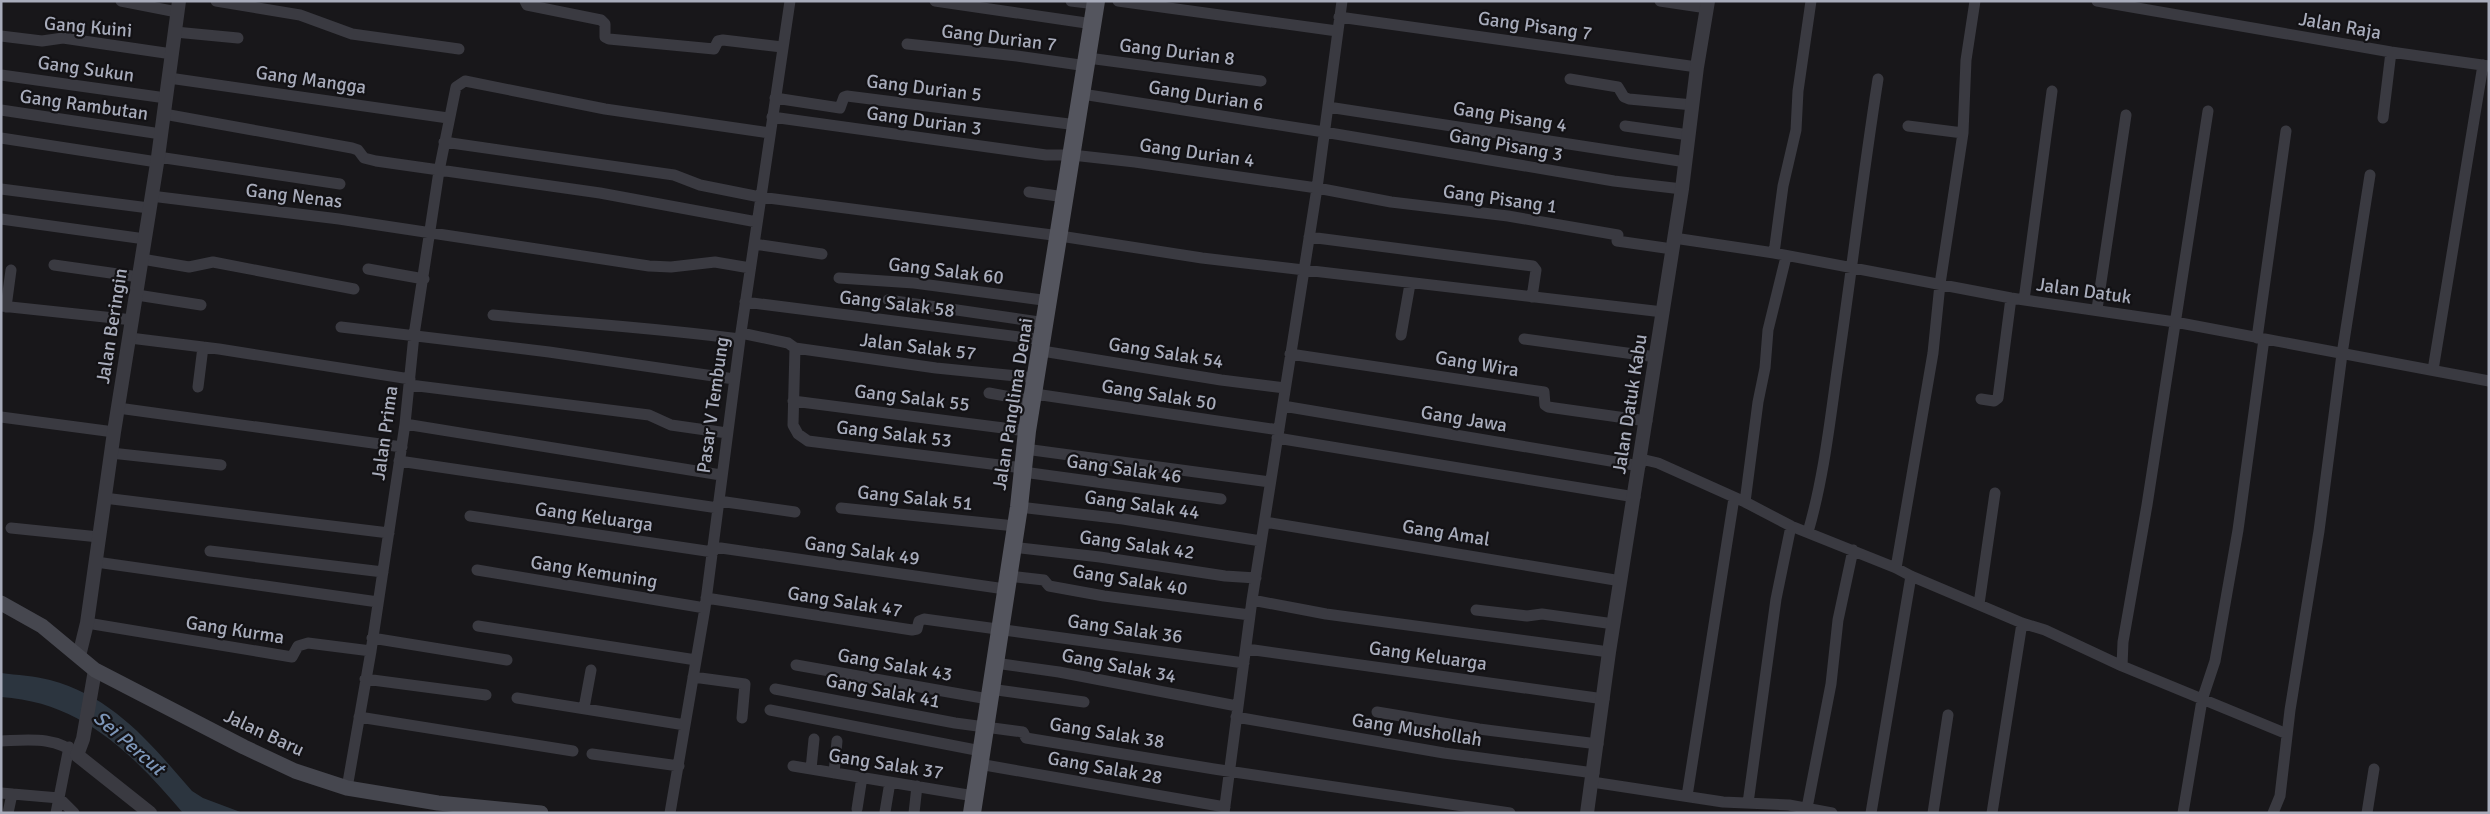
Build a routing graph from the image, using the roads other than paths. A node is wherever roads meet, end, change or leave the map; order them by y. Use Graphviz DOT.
graph roads {
  1 [pos="121,1"];
  2 [pos="216,1"];
  3 [pos="525,1"];
  4 [pos="790,1"];
  5 [pos="935,1"];
  6 [pos="1071,1"];
  7 [pos="1118,1"];
  8 [pos="1342,1"];
  9 [pos="1660,1"];
  10 [pos="1811,1"];
  11 [pos="1975,1"];
  12 [pos="2096,1"];
  13 [pos="1096,3"];
  14 [pos="1708,4"];
  15 [pos="178,7"];
  16 [pos="1339,17"];
  17 [pos="1093,24"];
  18 [pos="1337,31"];
  19 [pos="174,32"];
  20 [pos="1,36"];
  21 [pos="238,38"];
  22 [pos="907,44"];
  23 [pos="782,48"];
  24 [pos="459,49"];
  25 [pos="172,54"];
  26 [pos="2391,56"];
  27 [pos="1087,62"];
  28 [pos="1697,66"];
  29 [pos="2486,66"];
  30 [pos="1,75"];
  31 [pos="169,78"];
  32 [pos="1570,79"];
  33 [pos="1878,79"];
  34 [pos="1261,81"];
  35 [pos="2052,91"];
  36 [pos="1082,94"];
  37 [pos="166,98"];
  38 [pos="775,98"];
  39 [pos="1693,105"];
  40 [pos="1328,107"];
  41 [pos="1,110"];
  42 [pos="2208,111"];
  43 [pos="164,114"];
  44 [pos="2126,115"];
  45 [pos="772,117"];
  46 [pos="448,118"];
  47 [pos="2383,118"];
  48 [pos="1077,125"];
  49 [pos="1625,126"];
  50 [pos="1908,126"];
  51 [pos="2286,131"];
  52 [pos="1324,132"];
  53 [pos="770,133"];
  54 [pos="1963,133"];
  55 [pos="161,134"];
  56 [pos="1689,135"];
  57 [pos="1,138"];
  58 [pos="444,142"];
  59 [pos="1072,155"];
  60 [pos="158,159"];
  61 [pos="1686,162"];
  62 [pos="439,171"];
  63 [pos="2370,175"];
  64 [pos="340,184"];
  65 [pos="1317,188"];
  66 [pos="1,189"];
  67 [pos="1682,189"];
  68 [pos="1029,192"];
  69 [pos="760,197"];
  70 [pos="1066,197"];
  71 [pos="150,202"];
  72 [pos="1,219"];
  73 [pos="757,222"];
  74 [pos="431,234"];
  75 [pos="1060,236"];
  76 [pos="1309,237"];
  77 [pos="145,239"];
  78 [pos="754,244"];
  79 [pos="1673,244"];
  80 [pos="1774,253"];
  81 [pos="822,254"];
  82 [pos="1786,257"];
  83 [pos="142,259"];
  84 [pos="54,265"];
  85 [pos="1852,267"];
  86 [pos="750,268"];
  87 [pos="368,269"];
  88 [pos="10,270"];
  89 [pos="1302,271"];
  90 [pos="139,277"];
  91 [pos="839,278"];
  92 [pos="424,279"];
  93 [pos="1410,284"];
  94 [pos="1940,284"];
  95 [pos="354,289"];
  96 [pos="137,295"];
  97 [pos="1532,297"];
  98 [pos="2011,298"];
  99 [pos="888,300"];
  100 [pos="2024,300"];
  101 [pos="1050,301"];
  102 [pos="745,302"];
  103 [pos="201,305"];
  104 [pos="3,306"];
  105 [pos="2097,309"];
  106 [pos="1664,312"];
  107 [pos="493,315"];
  108 [pos="133,320"];
  109 [pos="2175,322"];
  110 [pos="341,327"];
  111 [pos="414,335"];
  112 [pos="1401,335"];
  113 [pos="740,336"];
  114 [pos="130,338"];
  115 [pos="1044,338"];
  116 [pos="2260,338"];
  117 [pos="1524,339"];
  118 [pos="203,347"];
  119 [pos="795,348"];
  120 [pos="1290,354"];
  121 [pos="2342,354"];
  122 [pos="1656,357"];
  123 [pos="2433,370"];
  124 [pos="734,379"];
  125 [pos="2489,381"];
  126 [pos="410,382"];
  127 [pos="198,386"];
  128 [pos="1286,388"];
  129 [pos="1035,391"];
  130 [pos="989,393"];
  131 [pos="1981,399"];
  132 [pos="793,401"];
  133 [pos="1283,406"];
  134 [pos="118,408"];
  135 [pos="1,417"];
  136 [pos="1646,421"];
  137 [pos="405,424"];
  138 [pos="1027,431"];
  139 [pos="114,432"];
  140 [pos="727,433"];
  141 [pos="1278,434"];
  142 [pos="402,447"];
  143 [pos="1025,449"];
  144 [pos="111,453"];
  145 [pos="399,461"];
  146 [pos="1645,462"];
  147 [pos="221,465"];
  148 [pos="1023,470"];
  149 [pos="721,475"];
  150 [pos="1270,482"];
  151 [pos="1995,493"];
  152 [pos="1635,497"];
  153 [pos="104,498"];
  154 [pos="1221,500"];
  155 [pos="1740,500"];
  156 [pos="718,505"];
  157 [pos="1019,507"];
  158 [pos="841,508"];
  159 [pos="795,512"];
  160 [pos="470,516"];
  161 [pos="1265,522"];
  162 [pos="1015,526"];
  163 [pos="1791,526"];
  164 [pos="11,528"];
  165 [pos="389,532"];
  166 [pos="1808,532"];
  167 [pos="99,537"];
  168 [pos="1261,541"];
  169 [pos="1012,547"];
  170 [pos="713,549"];
  171 [pos="1853,550"];
  172 [pos="210,551"];
  173 [pos="96,562"];
  174 [pos="1896,568"];
  175 [pos="477,570"];
  176 [pos="382,572"];
  177 [pos="1911,576"];
  178 [pos="1256,578"];
  179 [pos="1621,581"];
  180 [pos="1006,582"];
  181 [pos="1252,600"];
  182 [pos="378,602"];
  183 [pos="1,603"];
  184 [pos="706,603"];
  185 [pos="1979,604"];
  186 [pos="1476,610"];
  187 [pos="1250,615"];
  188 [pos="87,623"];
  189 [pos="2022,623"];
  190 [pos="1614,624"];
  191 [pos="478,626"];
  192 [pos="1000,629"];
  193 [pos="372,638"];
  194 [pos="1247,649"];
  195 [pos="371,651"];
  196 [pos="1609,652"];
  197 [pos="79,656"];
  198 [pos="507,660"];
  199 [pos="696,660"];
  200 [pos="994,663"];
  201 [pos="1244,663"];
  202 [pos="796,665"];
  203 [pos="2122,666"];
  204 [pos="591,670"];
  205 [pos="94,676"];
  206 [pos="693,677"];
  207 [pos="365,679"];
  208 [pos="775,689"];
  209 [pos="989,694"];
  210 [pos="486,695"];
  211 [pos="517,698"];
  212 [pos="1604,699"];
  213 [pos="2202,700"];
  214 [pos="1084,702"];
  215 [pos="584,708"];
  216 [pos="770,710"];
  217 [pos="1237,711"];
  218 [pos="1377,712"];
  219 [pos="1948,715"];
  220 [pos="358,718"];
  221 [pos="742,718"];
  222 [pos="685,725"];
  223 [pos="984,727"];
  224 [pos="2287,734"];
  225 [pos="814,739"];
  226 [pos="1,740"];
  227 [pos="837,742"];
  228 [pos="1598,744"];
  229 [pos="73,751"];
  230 [pos="573,751"];
  231 [pos="592,754"];
  232 [pos="980,757"];
  233 [pos="679,766"];
  234 [pos="793,766"];
  235 [pos="811,769"];
  236 [pos="2374,769"];
  237 [pos="1228,771"];
  238 [pos="834,773"];
  239 [pos="862,777"];
  240 [pos="1598,781"];
  241 [pos="890,782"];
  242 [pos="918,786"];
  243 [pos="347,788"];
  244 [pos="7,793"];
  245 [pos="1687,796"];
  246 [pos="59,798"];
  247 [pos="1748,803"];
  248 [pos="974,808"];
  249 [pos="1722,808"];
  250 [pos="857,809"];
  251 [pos="1225,810"];
  252 [pos="1806,810"];
  253 [pos="885,812"];
  254 [pos="8,813"];
  255 [pos="56,813"];
  256 [pos="74,813"];
  257 [pos="150,813"];
  258 [pos="541,813"];
  259 [pos="670,813"];
  260 [pos="914,813"];
  261 [pos="1510,813"];
  262 [pos="1587,813"];
  263 [pos="1832,813"];
  264 [pos="1871,813"];
  265 [pos="1933,813"];
  266 [pos="1992,813"];
  267 [pos="2183,813"];
  268 [pos="2273,813"];
  269 [pos="2367,813"];
  1 -- 15 [label="street"];
  2 -- 24 [label="street"];
  3 -- 23 [label="street"];
  4 -- 23 [label="street, Pasar V Tembung"];
  5 -- 17 [label="street"];
  6 -- 13 [label="street"];
  7 -- 18 [label="street"];
  8 -- 16 [label="street"];
  9 -- 14 [label="street"];
  10 -- 80 [label="street"];
  11 -- 54 [label="street"];
  12 -- 26 [label="street, Jalan Raja"];
  13 -- 17 [label="main road, Jalan Panglima Denai"];
  14 -- 28 [label="street, Jalan Datuk Kabu"];
  15 -- 19 [label="street, Jalan Beringin"];
  16 -- 18 [label="street"];
  16 -- 28 [label="street, Gang Pisang 7"];
  17 -- 27 [label="main road, Jalan Panglima Denai"];
  18 -- 40 [label="street"];
  19 -- 21 [label="street"];
  19 -- 25 [label="street, Jalan Beringin"];
  20 -- 25 [label="street, Gang Kuini"];
  22 -- 27 [label="street, Gang Durian 7"];
  23 -- 38 [label="street, Pasar V Tembung"];
  25 -- 31 [label="street, Jalan Beringin"];
  26 -- 29 [label="street, Jalan Raja"];
  26 -- 47 [label="street"];
  27 -- 34 [label="street, Gang Durian 8"];
  27 -- 36 [label="main road, Jalan Panglima Denai"];
  28 -- 39 [label="street, Jalan Datuk Kabu"];
  29 -- 123 [label="street"];
  30 -- 37 [label="street, Gang Sukun"];
  31 -- 37 [label="street, Jalan Beringin"];
  31 -- 46 [label="street, Gang Mangga"];
  32 -- 39 [label="street"];
  33 -- 85 [label="street"];
  35 -- 100 [label="street"];
  36 -- 48 [label="main road, Jalan Panglima Denai"];
  36 -- 52 [label="street, Gang Durian 6"];
  37 -- 43 [label="street, Jalan Beringin"];
  38 -- 45 [label="street, Pasar V Tembung"];
  38 -- 48 [label="street, Gang Durian 5"];
  39 -- 56 [label="street, Jalan Datuk Kabu"];
  40 -- 52 [label="street"];
  40 -- 61 [label="street, Gang Pisang 4"];
  41 -- 55 [label="street, Gang Rambutan"];
  42 -- 109 [label="street"];
  43 -- 55 [label="street, Jalan Beringin"];
  43 -- 62 [label="street"];
  44 -- 105 [label="street"];
  45 -- 53 [label="street, Pasar V Tembung"];
  45 -- 59 [label="street, Gang Durian 3"];
  46 -- 53 [label="street, Jalan Prima"];
  46 -- 58 [label="street, Jalan Prima"];
  48 -- 59 [label="main road, Jalan Panglima Denai"];
  49 -- 56 [label="street"];
  50 -- 54 [label="street"];
  51 -- 116 [label="street"];
  52 -- 65 [label="street"];
  52 -- 67 [label="street, Gang Pisang 3"];
  53 -- 69 [label="street, Pasar V Tembung"];
  54 -- 94 [label="street"];
  55 -- 60 [label="street, Jalan Beringin"];
  56 -- 61 [label="street, Jalan Datuk Kabu"];
  57 -- 60 [label="street"];
  58 -- 62 [label="street, Jalan Prima"];
  58 -- 69 [label="street"];
  59 -- 65 [label="street, Gang Durian 4"];
  59 -- 70 [label="main road, Jalan Panglima Denai"];
  60 -- 64 [label="street"];
  60 -- 71 [label="street, Jalan Beringin"];
  61 -- 67 [label="street, Jalan Datuk Kabu"];
  62 -- 73 [label="street"];
  62 -- 74 [label="street, Jalan Prima"];
  63 -- 121 [label="street"];
  65 -- 76 [label="street"];
  65 -- 79 [label="street, Gang Pisang 1"];
  66 -- 71 [label="street, Gang Nenas"];
  67 -- 79 [label="street, Jalan Datuk Kabu"];
  68 -- 70 [label="street"];
  69 -- 73 [label="street, Pasar V Tembung"];
  69 -- 75 [label="street"];
  70 -- 75 [label="main road, Jalan Panglima Denai"];
  71 -- 74 [label="street, Gang Nenas"];
  71 -- 77 [label="street, Jalan Beringin"];
  72 -- 77 [label="street"];
  73 -- 78 [label="street, Pasar V Tembung"];
  74 -- 86 [label="street, Gang Nenas"];
  74 -- 92 [label="street, Jalan Prima"];
  75 -- 89 [label="street"];
  75 -- 101 [label="main road, Jalan Panglima Denai"];
  76 -- 89 [label="street"];
  76 -- 97 [label="street"];
  77 -- 83 [label="street, Jalan Beringin"];
  78 -- 81 [label="street"];
  78 -- 86 [label="street, Pasar V Tembung"];
  79 -- 80 [label="street, Jalan Datuk"];
  79 -- 106 [label="street, Jalan Datuk Kabu"];
  80 -- 82 [label="street, Jalan Datuk"];
  82 -- 85 [label="street, Jalan Datuk"];
  82 -- 155 [label="street"];
  83 -- 90 [label="street, Jalan Beringin"];
  83 -- 95 [label="street"];
  84 -- 90 [label="street"];
  85 -- 94 [label="street, Jalan Datuk"];
  85 -- 166 [label="street"];
  86 -- 102 [label="street, Pasar V Tembung"];
  87 -- 92 [label="street"];
  88 -- 104 [label="street"];
  89 -- 93 [label="street"];
  89 -- 120 [label="street"];
  90 -- 96 [label="street, Jalan Beringin"];
  91 -- 101 [label="street, Gang Salak 60"];
  92 -- 111 [label="street, Jalan Prima"];
  93 -- 97 [label="street"];
  93 -- 112 [label="street"];
  94 -- 98 [label="street, Jalan Datuk"];
  94 -- 174 [label="street"];
  96 -- 103 [label="street"];
  96 -- 108 [label="street, Jalan Beringin"];
  97 -- 106 [label="street"];
  98 -- 100 [label="street, Jalan Datuk"];
  98 -- 131 [label="street"];
  99 -- 115 [label="street"];
  100 -- 105 [label="street, Jalan Datuk"];
  101 -- 115 [label="main road, Jalan Panglima Denai"];
  102 -- 113 [label="street, Pasar V Tembung"];
  102 -- 115 [label="street, Gang Salak 58"];
  104 -- 108 [label="street"];
  105 -- 109 [label="street, Jalan Datuk"];
  106 -- 122 [label="street, Jalan Datuk Kabu"];
  107 -- 113 [label="street, Jalan Salak 57"];
  108 -- 114 [label="street, Jalan Beringin"];
  109 -- 116 [label="street, Jalan Datuk"];
  109 -- 203 [label="street"];
  110 -- 111 [label="street"];
  111 -- 124 [label="street"];
  111 -- 126 [label="street, Jalan Prima"];
  113 -- 119 [label="street, Jalan Salak 57"];
  113 -- 124 [label="street, Pasar V Tembung"];
  114 -- 118 [label="street"];
  114 -- 134 [label="street, Jalan Beringin"];
  115 -- 128 [label="street, Gang Salak 54"];
  115 -- 129 [label="main road, Jalan Panglima Denai"];
  116 -- 121 [label="street, Jalan Datuk"];
  116 -- 213 [label="street"];
  117 -- 122 [label="street"];
  118 -- 126 [label="street"];
  118 -- 127 [label="street"];
  119 -- 129 [label="street, Jalan Salak 57"];
  119 -- 132 [label="street, Gang Salak 53"];
  120 -- 128 [label="street"];
  120 -- 136 [label="street, Gang Wira"];
  121 -- 123 [label="street, Jalan Datuk"];
  121 -- 224 [label="street"];
  122 -- 136 [label="street, Jalan Datuk Kabu"];
  123 -- 125 [label="street, Jalan Datuk"];
  124 -- 140 [label="street, Pasar V Tembung"];
  126 -- 137 [label="street, Jalan Prima"];
  126 -- 140 [label="street"];
  128 -- 133 [label="street"];
  129 -- 130 [label="street"];
  129 -- 138 [label="main road, Jalan Panglima Denai"];
  129 -- 141 [label="street, Gang Salak 50"];
  132 -- 138 [label="street, Gang Salak 55"];
  132 -- 148 [label="street, Gang Salak 53"];
  133 -- 141 [label="street"];
  133 -- 146 [label="street, Gang Jawa"];
  134 -- 139 [label="street, Jalan Beringin"];
  134 -- 142 [label="street"];
  135 -- 139 [label="street"];
  136 -- 146 [label="street, Jalan Datuk Kabu"];
  137 -- 142 [label="street, Jalan Prima"];
  137 -- 149 [label="street"];
  138 -- 143 [label="main road, Jalan Panglima Denai"];
  139 -- 144 [label="street, Jalan Beringin"];
  140 -- 149 [label="street, Pasar V Tembung"];
  141 -- 150 [label="street"];
  141 -- 152 [label="street, Gang Salak 50"];
  142 -- 145 [label="street, Jalan Prima"];
  143 -- 148 [label="main road, Jalan Panglima Denai"];
  143 -- 150 [label="street"];
  144 -- 147 [label="street"];
  144 -- 153 [label="street, Jalan Beringin"];
  145 -- 156 [label="street"];
  145 -- 165 [label="street, Jalan Prima"];
  146 -- 152 [label="street, Jalan Datuk Kabu"];
  146 -- 155 [label="street, Gang Jawa"];
  148 -- 154 [label="street, Gang Salak 46"];
  148 -- 157 [label="main road, Jalan Panglima Denai"];
  149 -- 156 [label="street, Pasar V Tembung"];
  150 -- 161 [label="street"];
  151 -- 185 [label="street"];
  152 -- 179 [label="street, Jalan Datuk Kabu"];
  153 -- 165 [label="street"];
  153 -- 167 [label="street, Jalan Beringin"];
  155 -- 163 [label="street, Gang Jawa"];
  155 -- 245 [label="street"];
  156 -- 159 [label="street"];
  156 -- 170 [label="street, Pasar V Tembung"];
  157 -- 162 [label="main road, Jalan Panglima Denai"];
  157 -- 168 [label="street, Gang Salak 44"];
  158 -- 162 [label="street, Gang Salak 51"];
  160 -- 170 [label="street, Gang Keluarga"];
  161 -- 168 [label="street"];
  161 -- 179 [label="street, Gang Amal"];
  162 -- 169 [label="main road, Jalan Panglima Denai"];
  163 -- 166 [label="street, Gang Jawa"];
  163 -- 247 [label="street"];
  164 -- 167 [label="street"];
  165 -- 176 [label="street, Jalan Prima"];
  166 -- 171 [label="street, Gang Jawa"];
  167 -- 173 [label="street, Jalan Beringin"];
  168 -- 178 [label="street"];
  169 -- 178 [label="street, Gang Salak 42"];
  169 -- 180 [label="main road, Jalan Panglima Denai"];
  170 -- 180 [label="street, Gang Salak 49"];
  170 -- 184 [label="street, Pasar V Tembung"];
  171 -- 174 [label="street, Gang Jawa"];
  171 -- 252 [label="street"];
  172 -- 176 [label="street"];
  173 -- 182 [label="street"];
  173 -- 188 [label="street, Jalan Beringin"];
  174 -- 177 [label="street, Gang Jawa"];
  175 -- 184 [label="street, Gang Kemuning"];
  176 -- 182 [label="street, Jalan Prima"];
  177 -- 185 [label="street, Gang Jawa"];
  177 -- 264 [label="street"];
  178 -- 181 [label="street"];
  179 -- 190 [label="street, Jalan Datuk Kabu"];
  180 -- 187 [label="street, Gang Salak 40"];
  180 -- 192 [label="main road, Jalan Panglima Denai"];
  181 -- 187 [label="street"];
  181 -- 196 [label="street"];
  182 -- 193 [label="street, Jalan Prima"];
  183 -- 197 [label="main road, Jalan Baru"];
  184 -- 192 [label="street, Gang Salak 47"];
  184 -- 199 [label="street, Pasar V Tembung"];
  185 -- 189 [label="street, Gang Jawa"];
  186 -- 190 [label="street"];
  187 -- 194 [label="street"];
  188 -- 195 [label="street, Gang Kurma"];
  188 -- 197 [label="street, Jalan Beringin"];
  189 -- 203 [label="street, Gang Jawa"];
  189 -- 266 [label="street"];
  190 -- 196 [label="street, Jalan Datuk Kabu"];
  191 -- 199 [label="street"];
  192 -- 200 [label="main road, Jalan Panglima Denai"];
  192 -- 201 [label="street, Gang Salak 36"];
  193 -- 195 [label="street, Jalan Prima"];
  193 -- 198 [label="street"];
  194 -- 201 [label="street"];
  194 -- 212 [label="street, Gang Keluarga"];
  195 -- 207 [label="street, Jalan Prima"];
  196 -- 212 [label="street, Jalan Datuk Kabu"];
  197 -- 205 [label="main road, Jalan Baru"];
  199 -- 206 [label="street, Pasar V Tembung"];
  200 -- 209 [label="main road, Jalan Panglima Denai"];
  200 -- 217 [label="street, Gang Salak 34"];
  201 -- 217 [label="street"];
  202 -- 209 [label="street, Gang Salak 43"];
  203 -- 213 [label="street, Gang Jawa"];
  204 -- 215 [label="street"];
  205 -- 229 [label="street"];
  205 -- 243 [label="main road, Jalan Baru"];
  206 -- 221 [label="street"];
  206 -- 222 [label="street, Pasar V Tembung"];
  207 -- 210 [label="street"];
  207 -- 220 [label="street, Jalan Prima"];
  208 -- 223 [label="street, Gang Salak 41"];
  209 -- 214 [label="street, Gang Salak 43"];
  209 -- 223 [label="main road, Jalan Panglima Denai"];
  211 -- 215 [label="street"];
  212 -- 228 [label="street, Jalan Datuk Kabu"];
  213 -- 224 [label="street, Gang Jawa"];
  213 -- 267 [label="street"];
  215 -- 222 [label="street"];
  216 -- 232 [label="street, Gang Salak 28"];
  217 -- 237 [label="street"];
  217 -- 240 [label="street, Gang Mushollah"];
  218 -- 228 [label="street"];
  219 -- 265 [label="street"];
  220 -- 230 [label="street"];
  220 -- 243 [label="street, Jalan Prima"];
  222 -- 233 [label="street, Pasar V Tembung"];
  223 -- 232 [label="main road, Jalan Panglima Denai"];
  223 -- 237 [label="street, Gang Salak 38"];
  224 -- 268 [label="street"];
  225 -- 235 [label="street"];
  226 -- 229 [label="street"];
  227 -- 238 [label="street"];
  228 -- 240 [label="street, Jalan Datuk Kabu"];
  229 -- 246 [label="street"];
  229 -- 257 [label="street"];
  231 -- 233 [label="street"];
  232 -- 248 [label="main road, Jalan Panglima Denai"];
  232 -- 251 [label="street, Gang Salak 28"];
  233 -- 259 [label="street, Pasar V Tembung"];
  234 -- 235 [label="street, Gang Salak 37"];
  235 -- 238 [label="street, Gang Salak 37"];
  236 -- 269 [label="street"];
  237 -- 251 [label="street"];
  237 -- 261 [label="street, Gang Salak 38"];
  238 -- 239 [label="street, Gang Salak 37"];
  239 -- 241 [label="street, Gang Salak 37"];
  239 -- 250 [label="street"];
  240 -- 245 [label="street, Gang Mushollah"];
  240 -- 262 [label="street, Jalan Datuk Kabu"];
  241 -- 242 [label="street, Gang Salak 37"];
  241 -- 253 [label="street"];
  242 -- 248 [label="street, Gang Salak 37"];
  242 -- 260 [label="street"];
  243 -- 258 [label="main road, Jalan Baru"];
  244 -- 246 [label="street"];
  244 -- 254 [label="street"];
  245 -- 249 [label="street, Gang Mushollah"];
  246 -- 255 [label="street"];
  246 -- 256 [label="street"];
  247 -- 249 [label="street, Gang Mushollah"];
  247 -- 252 [label="street, Gang Mushollah"];
  252 -- 263 [label="street, Gang Mushollah"];
}
